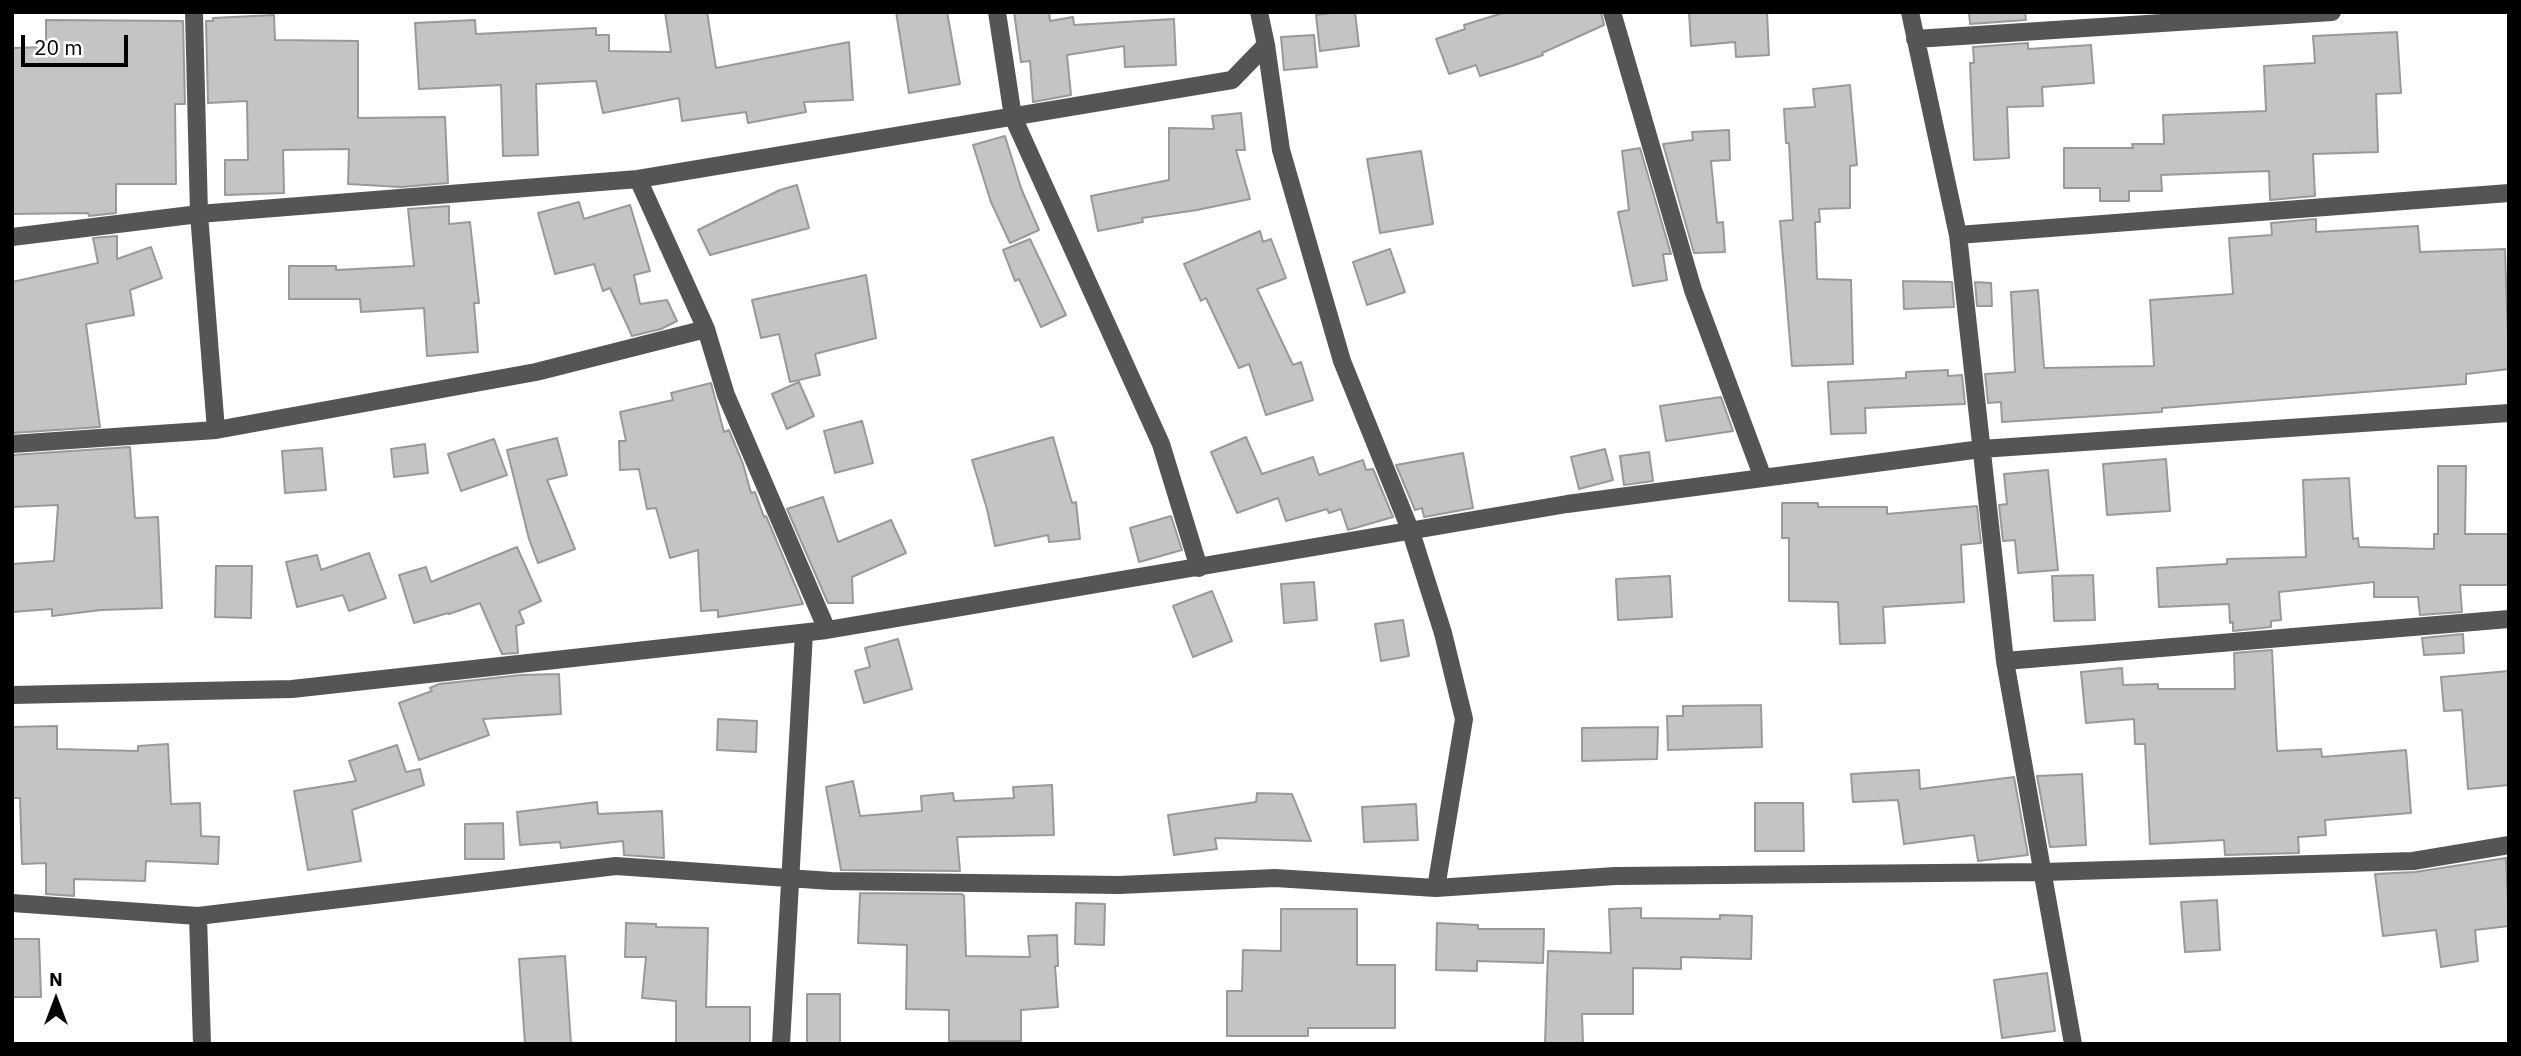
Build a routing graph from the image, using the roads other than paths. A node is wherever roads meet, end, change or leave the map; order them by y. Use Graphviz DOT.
graph roads {
  1 [pos="194,12"];
  2 [pos="997,12"];
  3 [pos="1259,12"];
  4 [pos="1612,12"];
  5 [pos="1910,12"];
  6 [pos="2332,12"];
  7 [pos="1915,39"];
  8 [pos="1266,45"];
  9 [pos="1013,117"];
  10 [pos="638,179"];
  11 [pos="2509,193"];
  12 [pos="199,214"];
  13 [pos="1958,234"];
  14 [pos="12,237"];
  15 [pos="706,329"];
  16 [pos="2509,413"];
  17 [pos="216,430"];
  18 [pos="12,444"];
  19 [pos="1981,449"];
  20 [pos="1763,478"];
  21 [pos="1411,532"];
  22 [pos="1199,568"];
  23 [pos="2509,619"];
  24 [pos="827,630"];
  25 [pos="804,633"];
  26 [pos="2005,661"];
  27 [pos="12,695"];
  28 [pos="2509,845"];
  29 [pos="2043,872"];
  30 [pos="791,879"];
  31 [pos="1436,888"];
  32 [pos="12,903"];
  33 [pos="198,916"];
  34 [pos="202,1044"];
  35 [pos="780,1044"];
  36 [pos="2073,1044"];
  1 -- 12 [label="street"];
  2 -- 9 [label="street"];
  3 -- 8 [label="street"];
  4 -- 20 [label="street"];
  5 -- 7 [label="street"];
  6 -- 7 [label="street"];
  7 -- 13 [label="street"];
  8 -- 9 [label="street"];
  8 -- 21 [label="street"];
  9 -- 10 [label="street"];
  9 -- 22 [label="street"];
  10 -- 12 [label="street"];
  10 -- 15 [label="street"];
  11 -- 13 [label="street"];
  12 -- 14 [label="street"];
  12 -- 17 [label="street"];
  13 -- 19 [label="street"];
  15 -- 17 [label="street"];
  15 -- 24 [label="street"];
  16 -- 19 [label="street"];
  17 -- 18 [label="street"];
  19 -- 20 [label="street"];
  19 -- 26 [label="street"];
  20 -- 21 [label="street"];
  21 -- 22 [label="street"];
  21 -- 31 [label="street"];
  22 -- 24 [label="street"];
  23 -- 26 [label="street"];
  24 -- 25 [label="street"];
  25 -- 27 [label="street"];
  25 -- 30 [label="street"];
  26 -- 29 [label="street"];
  28 -- 29 [label="street"];
  29 -- 31 [label="street"];
  29 -- 36 [label="street"];
  30 -- 31 [label="street"];
  30 -- 33 [label="street"];
  30 -- 35 [label="street"];
  32 -- 33 [label="street"];
  33 -- 34 [label="street"];
}
